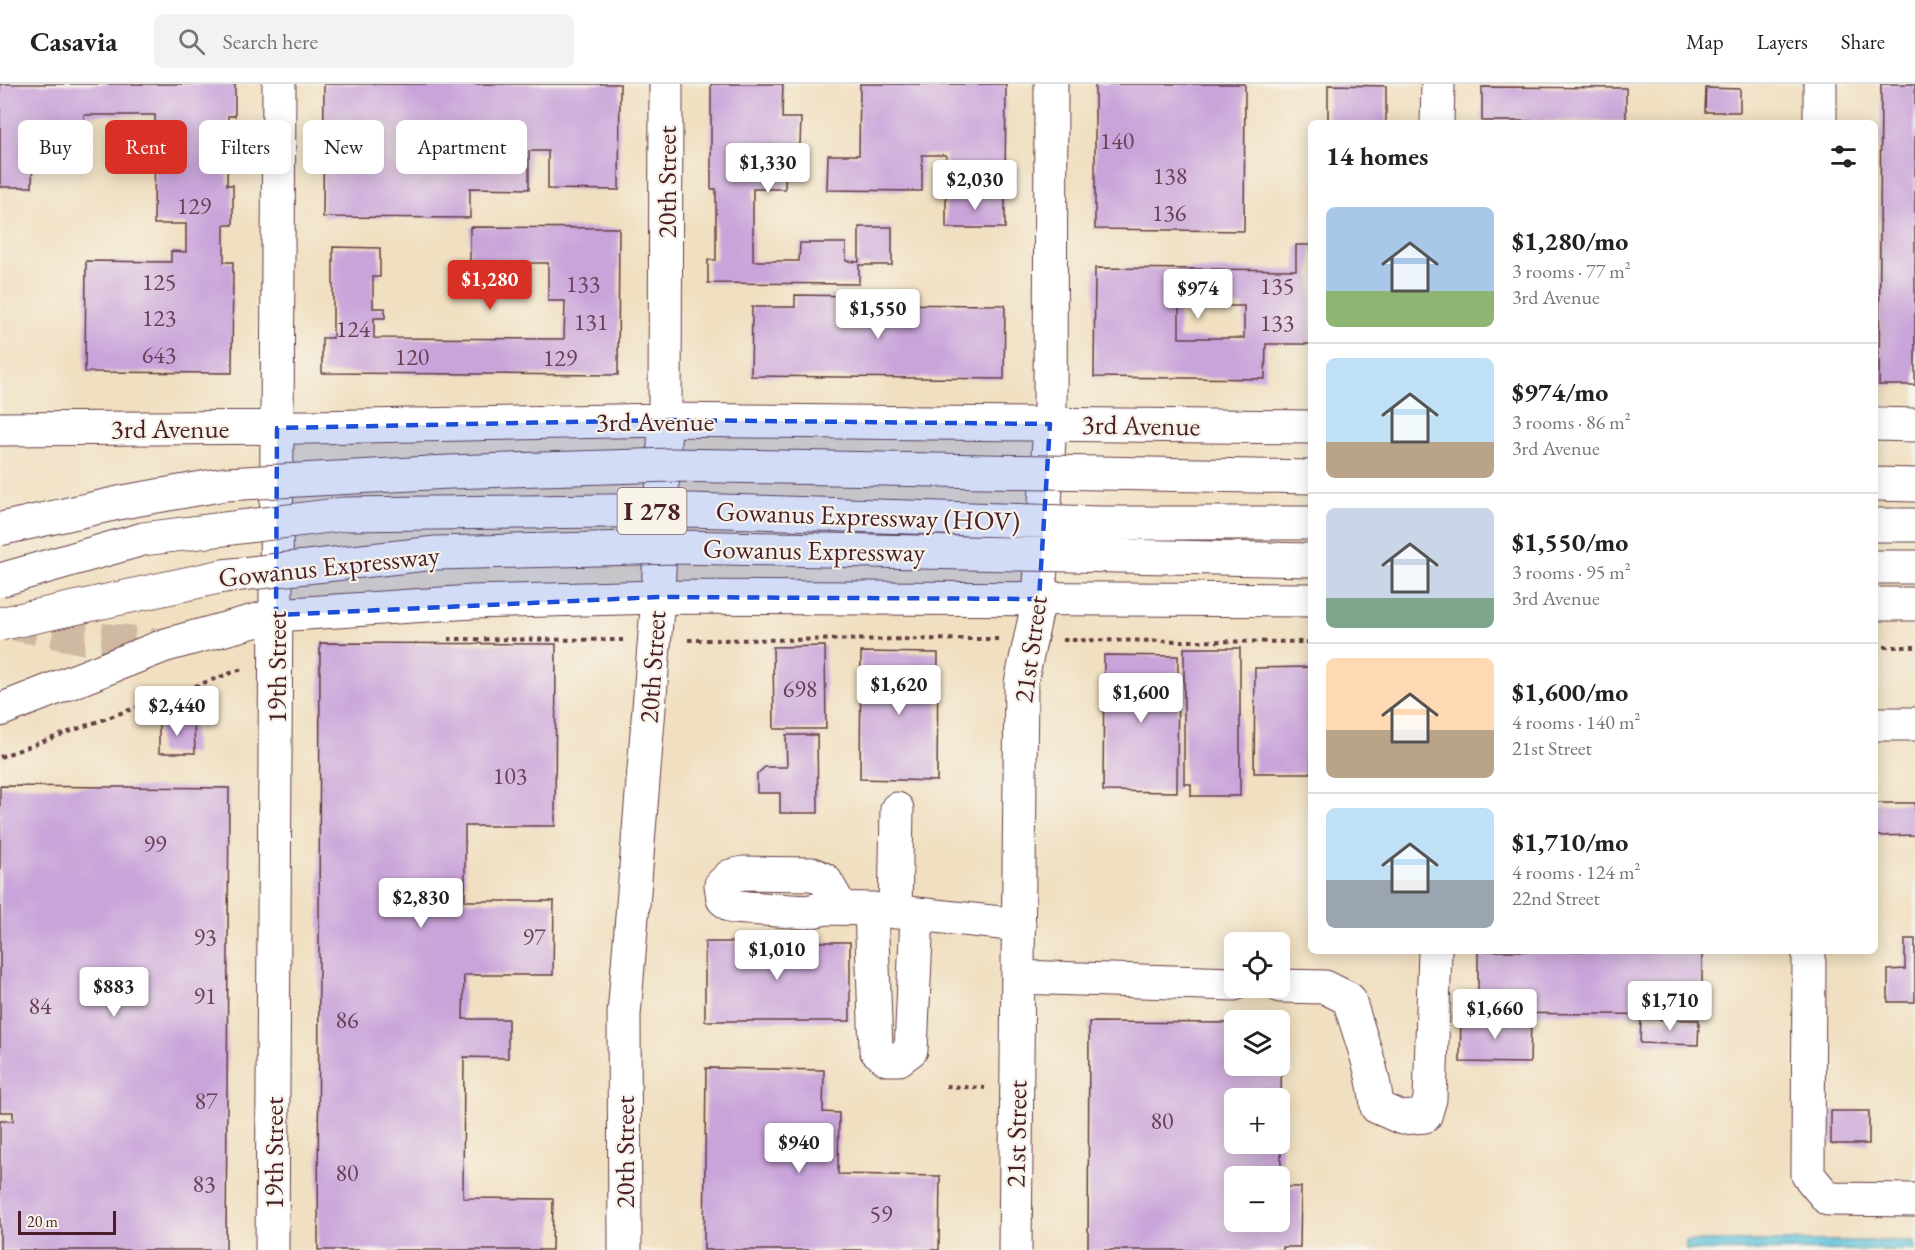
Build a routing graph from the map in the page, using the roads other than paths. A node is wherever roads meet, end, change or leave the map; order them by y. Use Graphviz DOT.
graph roads {
  1 [pos="279,84"];
  2 [pos="666,84"];
  3 [pos="1051,84"];
  4 [pos="1438,84"];
  5 [pos="1820,84"];
  6 [pos="1437,120"];
  7 [pos="1820,120"];
  8 [pos="665,420"];
  9 [pos="1050,424"];
  10 [pos="1878,424"];
  11 [pos="1915,425"];
  12 [pos="1308,427"];
  13 [pos="278,428"];
  14 [pos="0,429"];
  15 [pos="1308,477"];
  16 [pos="1878,484"];
  17 [pos="1915,485"];
  18 [pos="1308,523"];
  19 [pos="1878,525"];
  20 [pos="1915,525"];
  21 [pos="0,529"];
  22 [pos="1308,560"];
  23 [pos="1878,567"];
  24 [pos="1915,567"];
  25 [pos="0,580"];
  26 [pos="658,597"];
  27 [pos="1039,599"];
  28 [pos="1308,600"];
  29 [pos="1878,604"];
  30 [pos="1915,604"];
  31 [pos="276,615"];
  32 [pos="0,624"];
  33 [pos="0,710"];
  34 [pos="1878,724"];
  35 [pos="1915,724"];
  36 [pos="897,809"];
  37 [pos="1019,925"];
  38 [pos="1809,954"];
  39 [pos="1435,966"];
  40 [pos="1018,977"];
  41 [pos="1224,984"];
  42 [pos="1290,986"];
  43 [pos="1915,1200"];
  44 [pos="272,1250"];
  45 [pos="625,1250"];
  46 [pos="1015,1250"];
  1 -- 13 [label="main road, 19th Street"];
  2 -- 8 [label="main road, 20th Street"];
  3 -- 9 [label="main road, 21st Street"];
  4 -- 6 [label="main road"];
  5 -- 7 [label="main road"];
  8 -- 9 [label="main road, 3rd Avenue"];
  8 -- 13 [label="main road, 3rd Avenue"];
  8 -- 26 [label="main road, 20th Street"];
  9 -- 12 [label="main road, 3rd Avenue"];
  9 -- 27 [label="main road, 21st Street"];
  10 -- 11 [label="main road"];
  13 -- 14 [label="main road, 3rd Avenue"];
  13 -- 31 [label="main road, 19th Street"];
  15 -- 21 [label="main road, I 278, bridge"];
  16 -- 17 [label="main road"];
  18 -- 25 [label="main road, Gowanus Expressway (HOV) / I 278, bridge"];
  19 -- 20 [label="main road"];
  22 -- 32 [label="main road, Gowanus Expressway / I 278, bridge"];
  23 -- 24 [label="main road"];
  26 -- 27 [label="main road"];
  26 -- 31 [label="main road"];
  26 -- 45 [label="main road, 20th Street"];
  27 -- 28 [label="main road"];
  27 -- 37 [label="main road, 21st Street"];
  29 -- 30 [label="main road"];
  31 -- 33 [label="main road"];
  31 -- 44 [label="main road, 19th Street"];
  34 -- 35 [label="main road"];
  36 -- 37 [label="main road"];
  37 -- 40 [label="main road, 21st Street"];
  38 -- 43 [label="main road"];
  39 -- 42 [label="main road"];
  40 -- 41 [label="main road"];
  40 -- 46 [label="main road, 21st Street"];
}
